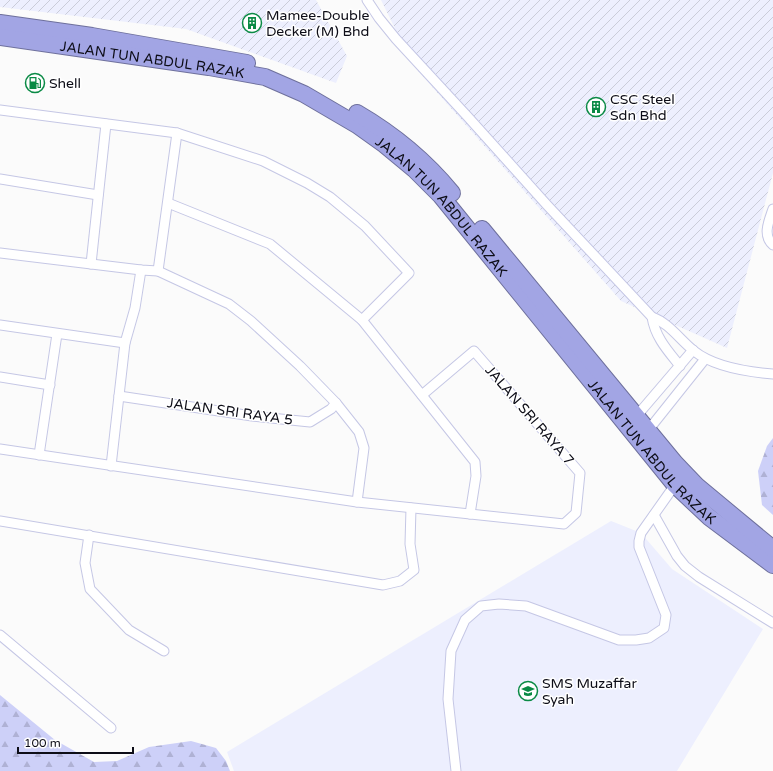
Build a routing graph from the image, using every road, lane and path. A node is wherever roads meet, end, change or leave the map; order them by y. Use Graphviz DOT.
graph roads {
  1 [pos="367,0"];
  2 [pos="0,23"];
  3 [pos="0,37"];
  4 [pos="0,110"];
  5 [pos="106,124"];
  6 [pos="177,133"];
  7 [pos="0,180"];
  8 [pos="98,195"];
  9 [pos="168,203"];
  10 [pos="773,209"];
  11 [pos="773,245"];
  12 [pos="0,253"];
  13 [pos="91,264"];
  14 [pos="140,270"];
  15 [pos="158,271"];
  16 [pos="652,317"];
  17 [pos="362,320"];
  18 [pos="0,325"];
  19 [pos="57,334"];
  20 [pos="125,343"];
  21 [pos="693,350"];
  22 [pos="705,359"];
  23 [pos="680,366"];
  24 [pos="773,374"];
  25 [pos="0,377"];
  26 [pos="50,385"];
  27 [pos="422,395"];
  28 [pos="119,396"];
  29 [pos="336,403"];
  30 [pos="632,422"];
  31 [pos="644,436"];
  32 [pos="0,449"];
  33 [pos="39,455"];
  34 [pos="111,466"];
  35 [pos="679,479"];
  36 [pos="357,502"];
  37 [pos="411,508"];
  38 [pos="470,514"];
  39 [pos="654,515"];
  40 [pos="0,521"];
  41 [pos="89,535"];
  42 [pos="773,549"];
  43 [pos="773,565"];
  44 [pos="773,623"];
  45 [pos="0,635"];
  46 [pos="164,651"];
  47 [pos="111,728"];
  48 [pos="456,771"];
  1 -- 16 [label="street"];
  2 -- 30 [label="highway, JALAN TUN ABDUL RAZAK"];
  3 -- 30 [label="highway, JALAN TUN ABDUL RAZAK"];
  4 -- 5 [label="street"];
  5 -- 6 [label="street"];
  5 -- 8 [label="street"];
  6 -- 9 [label="street"];
  6 -- 17 [label="street"];
  7 -- 8 [label="street"];
  8 -- 13 [label="street"];
  9 -- 15 [label="street"];
  9 -- 17 [label="street"];
  10 -- 11 [label="street"];
  12 -- 13 [label="street"];
  13 -- 14 [label="street"];
  14 -- 15 [label="street"];
  14 -- 20 [label="street"];
  15 -- 29 [label="street"];
  16 -- 21 [label="street"];
  16 -- 23 [label="street"];
  17 -- 27 [label="street"];
  18 -- 19 [label="street"];
  19 -- 20 [label="street"];
  19 -- 26 [label="street"];
  20 -- 28 [label="street"];
  21 -- 22 [label="street"];
  21 -- 23 [label="street"];
  22 -- 24 [label="street"];
  22 -- 31 [label="street"];
  23 -- 30 [label="street"];
  25 -- 26 [label="street"];
  26 -- 33 [label="street"];
  27 -- 38 [label="street"];
  27 -- 38 [label="street, JALAN SRI RAYA 7"];
  28 -- 29 [label="street, JALAN SRI RAYA 5"];
  28 -- 34 [label="street"];
  29 -- 36 [label="street"];
  30 -- 31 [label="highway, JALAN TUN ABDUL RAZAK"];
  31 -- 35 [label="highway, JALAN TUN ABDUL RAZAK"];
  32 -- 33 [label="street"];
  33 -- 34 [label="street"];
  34 -- 36 [label="street"];
  35 -- 39 [label="street"];
  35 -- 42 [label="highway, JALAN TUN ABDUL RAZAK"];
  35 -- 43 [label="highway, JALAN TUN ABDUL RAZAK"];
  36 -- 37 [label="street"];
  37 -- 38 [label="street"];
  37 -- 41 [label="street"];
  39 -- 44 [label="street"];
  39 -- 48 [label="street"];
  40 -- 41 [label="street"];
  41 -- 46 [label="street"];
  45 -- 47 [label="street"];
}
